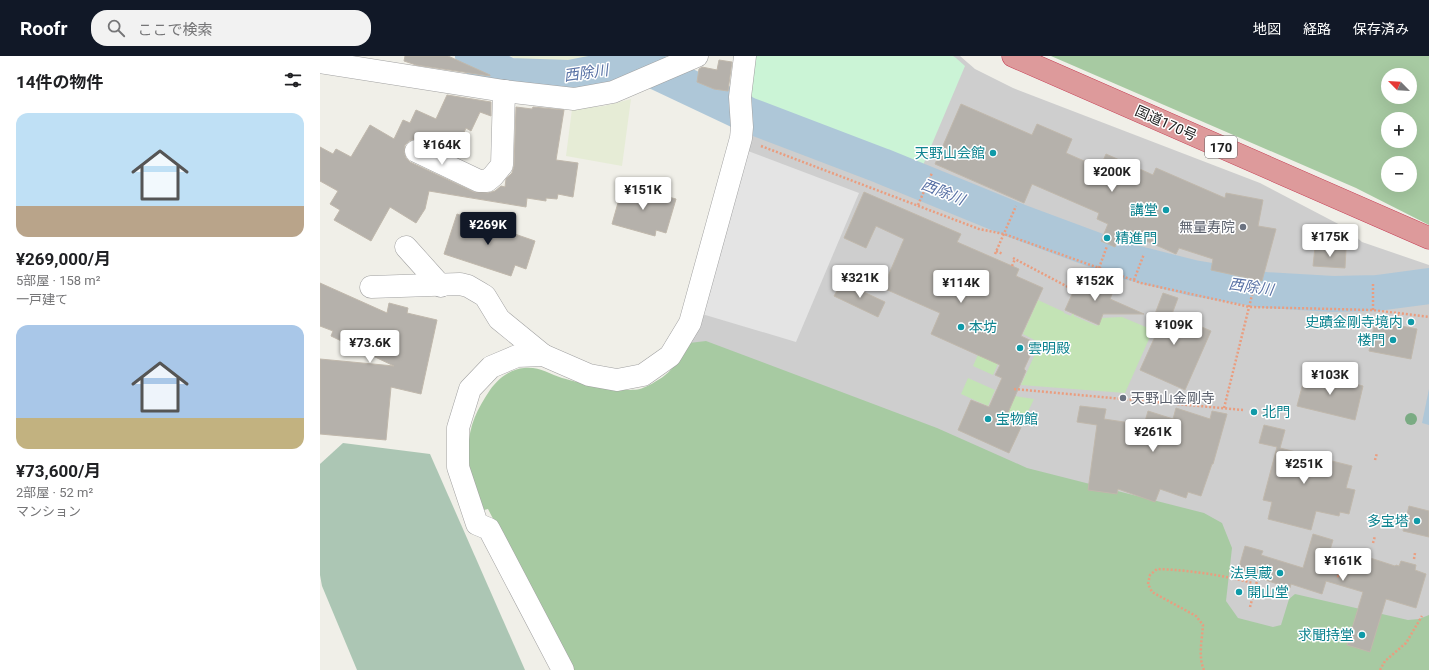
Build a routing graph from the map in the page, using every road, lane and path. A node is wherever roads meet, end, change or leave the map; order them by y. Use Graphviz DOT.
graph roads {
  1 [pos="697,56"];
  2 [pos="746,56"];
  3 [pos="1012,56"];
  4 [pos="320,62"];
  5 [pos="504,91"];
  6 [pos="741,133"];
  7 [pos="416,151"];
  8 [pos="932,173"];
  9 [pos="918,205"];
  10 [pos="1016,206"];
  11 [pos="1004,234"];
  12 [pos="1429,238"];
  13 [pos="1107,246"];
  14 [pos="406,247"];
  15 [pos="996,251"];
  16 [pos="995,254"];
  17 [pos="1003,254"];
  18 [pos="1144,254"];
  19 [pos="1012,266"];
  20 [pos="1099,268"];
  21 [pos="1134,280"];
  22 [pos="1255,282"];
  23 [pos="1373,284"];
  24 [pos="441,286"];
  25 [pos="371,287"];
  26 [pos="1068,287"];
  27 [pos="1250,307"];
  28 [pos="1373,310"];
  29 [pos="1398,313"];
  30 [pos="1429,317"];
  31 [pos="1396,324"];
  32 [pos="543,355"];
  33 [pos="1014,390"];
  34 [pos="1224,408"];
  35 [pos="1243,410"];
  36 [pos="1377,453"];
  37 [pos="1375,460"];
  38 [pos="1375,536"];
  39 [pos="1373,543"];
  40 [pos="1415,553"];
  41 [pos="1414,559"];
  42 [pos="1337,576"];
  43 [pos="1343,577"];
  44 [pos="1257,581"];
  45 [pos="1253,583"];
  46 [pos="1250,607"];
  47 [pos="1422,616"];
  48 [pos="563,670"];
  49 [pos="1204,670"];
  50 [pos="1380,670"];
  1 -- 5 [label="street"];
  2 -- 6 [label="street"];
  3 -- 12 [label="highway, 国道170号 / 170"];
  4 -- 5 [label="street"];
  5 -- 7 [label="street"];
  6 -- 9 [label="path"];
  6 -- 32 [label="street"];
  8 -- 9 [label="path"];
  9 -- 11 [label="path"];
  10 -- 11 [label="path"];
  11 -- 15 [label="path"];
  11 -- 20 [label="path"];
  13 -- 20 [label="path"];
  14 -- 24 [label="street"];
  15 -- 16 [label="path"];
  15 -- 17 [label="path"];
  18 -- 21 [label="path"];
  19 -- 26 [label="path"];
  20 -- 21 [label="path"];
  21 -- 27 [label="path"];
  22 -- 27 [label="path"];
  23 -- 28 [label="path"];
  24 -- 25 [label="street"];
  24 -- 32 [label="street"];
  27 -- 28 [label="path"];
  27 -- 34 [label="path"];
  28 -- 29 [label="path"];
  29 -- 30 [label="path"];
  29 -- 31 [label="path"];
  32 -- 48 [label="street"];
  33 -- 34 [label="path"];
  34 -- 35 [label="path"];
  36 -- 37 [label="path"];
  38 -- 39 [label="path"];
  40 -- 41 [label="path"];
  42 -- 43 [label="path"];
  44 -- 46 [label="path"];
  45 -- 49 [label="path"];
  47 -- 50 [label="path"];
}
